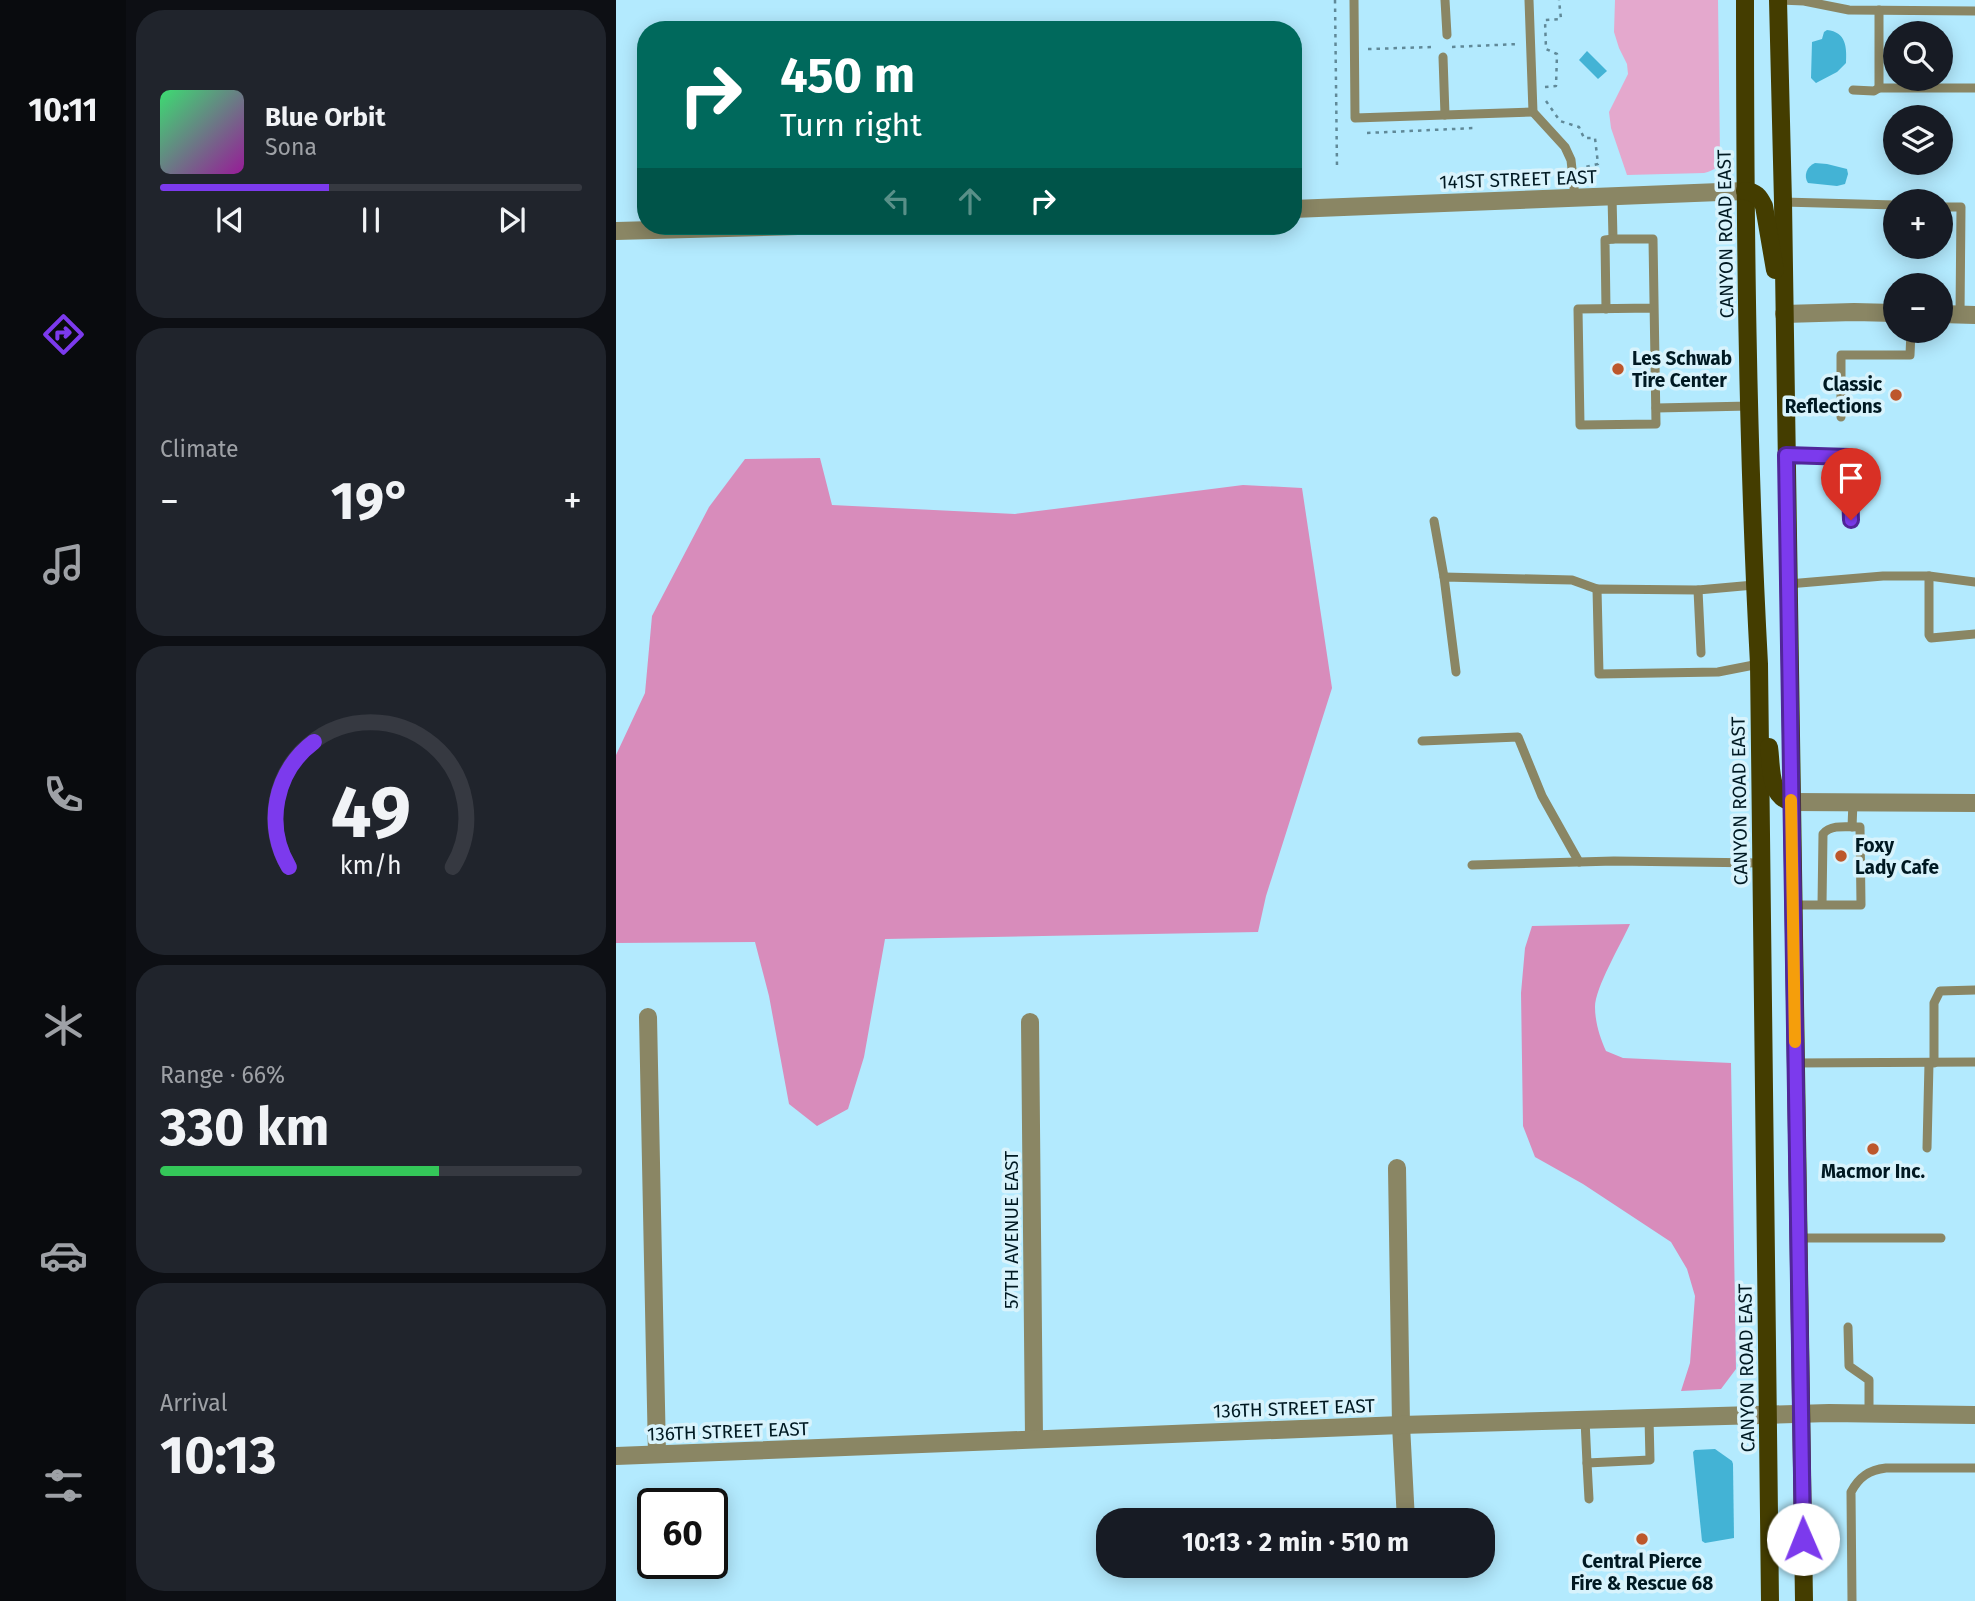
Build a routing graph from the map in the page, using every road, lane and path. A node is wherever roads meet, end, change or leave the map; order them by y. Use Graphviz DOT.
graph roads {
  1 [pos="1335,0"];
  2 [pos="1354,0"];
  3 [pos="1445,0"];
  4 [pos="1529,0"];
  5 [pos="1559,0"];
  6 [pos="1745,0"];
  7 [pos="1779,0"];
  8 [pos="1879,10"];
  9 [pos="1975,11"];
  10 [pos="1447,35"];
  11 [pos="1531,44"];
  12 [pos="1546,44"];
  13 [pos="1433,47"];
  14 [pos="1447,47"];
  15 [pos="1364,49"];
  16 [pos="1443,57"];
  17 [pos="1543,87"];
  18 [pos="1879,88"];
  19 [pos="1975,88"];
  20 [pos="1853,90"];
  21 [pos="1544,98"];
  22 [pos="1533,112"];
  23 [pos="1445,115"];
  24 [pos="1337,167"];
  25 [pos="1586,178"];
  26 [pos="1745,191"];
  27 [pos="1612,196"];
  28 [pos="1574,197"];
  29 [pos="1783,202"];
  30 [pos="1883,205"];
  31 [pos="1953,207"];
  32 [pos="1302,209"];
  33 [pos="637,230"];
  34 [pos="616,231"];
  35 [pos="1612,239"];
  36 [pos="1654,308"];
  37 [pos="1606,309"];
  38 [pos="1883,313"];
  39 [pos="1784,314"];
  40 [pos="1967,315"];
  41 [pos="1910,343"];
  42 [pos="1750,406"];
  43 [pos="1656,408"];
  44 [pos="1841,417"];
  45 [pos="1786,455"];
  46 [pos="1851,520"];
  47 [pos="1434,521"];
  48 [pos="1928,576"];
  49 [pos="1444,577"];
  50 [pos="1975,582"];
  51 [pos="1788,584"];
  52 [pos="1754,585"];
  53 [pos="1597,589"];
  54 [pos="1698,590"];
  55 [pos="1975,634"];
  56 [pos="1702,653"];
  57 [pos="1759,664"];
  58 [pos="1456,671"];
  59 [pos="1422,741"];
  60 [pos="1791,802"];
  61 [pos="1853,802"];
  62 [pos="1975,803"];
  63 [pos="1852,827"];
  64 [pos="1579,862"];
  65 [pos="1760,863"];
  66 [pos="1472,864"];
  67 [pos="1793,905"];
  68 [pos="1822,905"];
  69 [pos="1975,990"];
  70 [pos="648,1017"];
  71 [pos="1030,1022"];
  72 [pos="1975,1062"];
  73 [pos="1795,1063"];
  74 [pos="1931,1063"];
  75 [pos="1927,1147"];
  76 [pos="1397,1168"];
  77 [pos="1798,1238"];
  78 [pos="1941,1238"];
  79 [pos="1848,1326"];
  80 [pos="1801,1414"];
  81 [pos="1768,1415"];
  82 [pos="1869,1415"];
  83 [pos="1975,1415"];
  84 [pos="1649,1418"];
  85 [pos="1585,1420"];
  86 [pos="1401,1425"];
  87 [pos="1034,1438"];
  88 [pos="657,1454"];
  89 [pos="616,1456"];
  90 [pos="1587,1462"];
  91 [pos="1975,1468"];
  92 [pos="1589,1499"];
  93 [pos="1405,1508"];
  94 [pos="1770,1601"];
  95 [pos="1804,1601"];
  96 [pos="1852,1601"];
  1 -- 24 [label="path"];
  2 -- 23 [label="lane"];
  3 -- 10 [label="lane"];
  4 -- 11 [label="lane"];
  5 -- 12 [label="path"];
  6 -- 26 [label="main road, CANYON ROAD EAST"];
  7 -- 8 [label="lane"];
  7 -- 29 [label="main road"];
  8 -- 9 [label="lane"];
  8 -- 18 [label="lane"];
  11 -- 12 [label="path"];
  11 -- 14 [label="path"];
  11 -- 22 [label="lane"];
  12 -- 17 [label="path"];
  13 -- 15 [label="path"];
  16 -- 23 [label="lane"];
  18 -- 19 [label="lane"];
  18 -- 20 [label="lane"];
  21 -- 25 [label="path"];
  22 -- 23 [label="lane"];
  22 -- 28 [label="lane"];
  26 -- 27 [label="street, 141ST STREET EAST"];
  26 -- 39 [label="main road"];
  26 -- 42 [label="main road, CANYON ROAD EAST"];
  27 -- 28 [label="street, 141ST STREET EAST"];
  27 -- 35 [label="lane"];
  28 -- 32 [label="street, 141ST STREET EAST"];
  29 -- 30 [label="lane"];
  29 -- 39 [label="main road"];
  31 -- 40 [label="lane"];
  33 -- 34 [label="street"];
  35 -- 36 [label="lane"];
  35 -- 37 [label="lane"];
  36 -- 37 [label="lane"];
  36 -- 43 [label="lane"];
  37 -- 43 [label="lane"];
  38 -- 39 [label="street"];
  39 -- 45 [label="main road"];
  41 -- 44 [label="lane"];
  42 -- 43 [label="lane"];
  42 -- 52 [label="main road, CANYON ROAD EAST"];
  45 -- 46 [label="lane"];
  45 -- 51 [label="main road"];
  47 -- 49 [label="lane"];
  48 -- 50 [label="lane"];
  48 -- 51 [label="lane"];
  48 -- 55 [label="lane"];
  49 -- 53 [label="lane"];
  49 -- 58 [label="lane"];
  51 -- 60 [label="main road"];
  52 -- 54 [label="lane"];
  52 -- 57 [label="main road, CANYON ROAD EAST"];
  53 -- 54 [label="lane"];
  53 -- 57 [label="lane"];
  54 -- 56 [label="lane"];
  57 -- 60 [label="main road"];
  57 -- 65 [label="main road, CANYON ROAD EAST"];
  59 -- 64 [label="lane"];
  60 -- 61 [label="street"];
  60 -- 67 [label="main road"];
  61 -- 62 [label="street"];
  61 -- 63 [label="lane"];
  63 -- 68 [label="lane"];
  63 -- 68 [label="lane"];
  64 -- 65 [label="lane"];
  64 -- 66 [label="lane"];
  65 -- 81 [label="main road, CANYON ROAD EAST"];
  67 -- 68 [label="lane"];
  67 -- 73 [label="main road"];
  69 -- 74 [label="lane"];
  70 -- 88 [label="street"];
  71 -- 87 [label="street, 57TH AVENUE EAST"];
  72 -- 74 [label="lane"];
  73 -- 74 [label="lane"];
  73 -- 77 [label="main road"];
  74 -- 75 [label="lane"];
  76 -- 86 [label="street"];
  77 -- 78 [label="lane"];
  77 -- 80 [label="main road"];
  79 -- 82 [label="lane"];
  80 -- 81 [label="street, 136TH STREET EAST"];
  80 -- 82 [label="street, 136TH STREET EAST"];
  80 -- 95 [label="main road"];
  81 -- 84 [label="street, 136TH STREET EAST"];
  81 -- 94 [label="main road, CANYON ROAD EAST"];
  82 -- 83 [label="street, 136TH STREET EAST"];
  84 -- 85 [label="street, 136TH STREET EAST"];
  84 -- 90 [label="lane"];
  85 -- 86 [label="street, 136TH STREET EAST"];
  85 -- 90 [label="lane"];
  86 -- 87 [label="street, 136TH STREET EAST"];
  86 -- 93 [label="street"];
  87 -- 88 [label="street, 136TH STREET EAST"];
  88 -- 89 [label="street, 136TH STREET EAST"];
  90 -- 92 [label="lane"];
  91 -- 96 [label="lane"];
}
